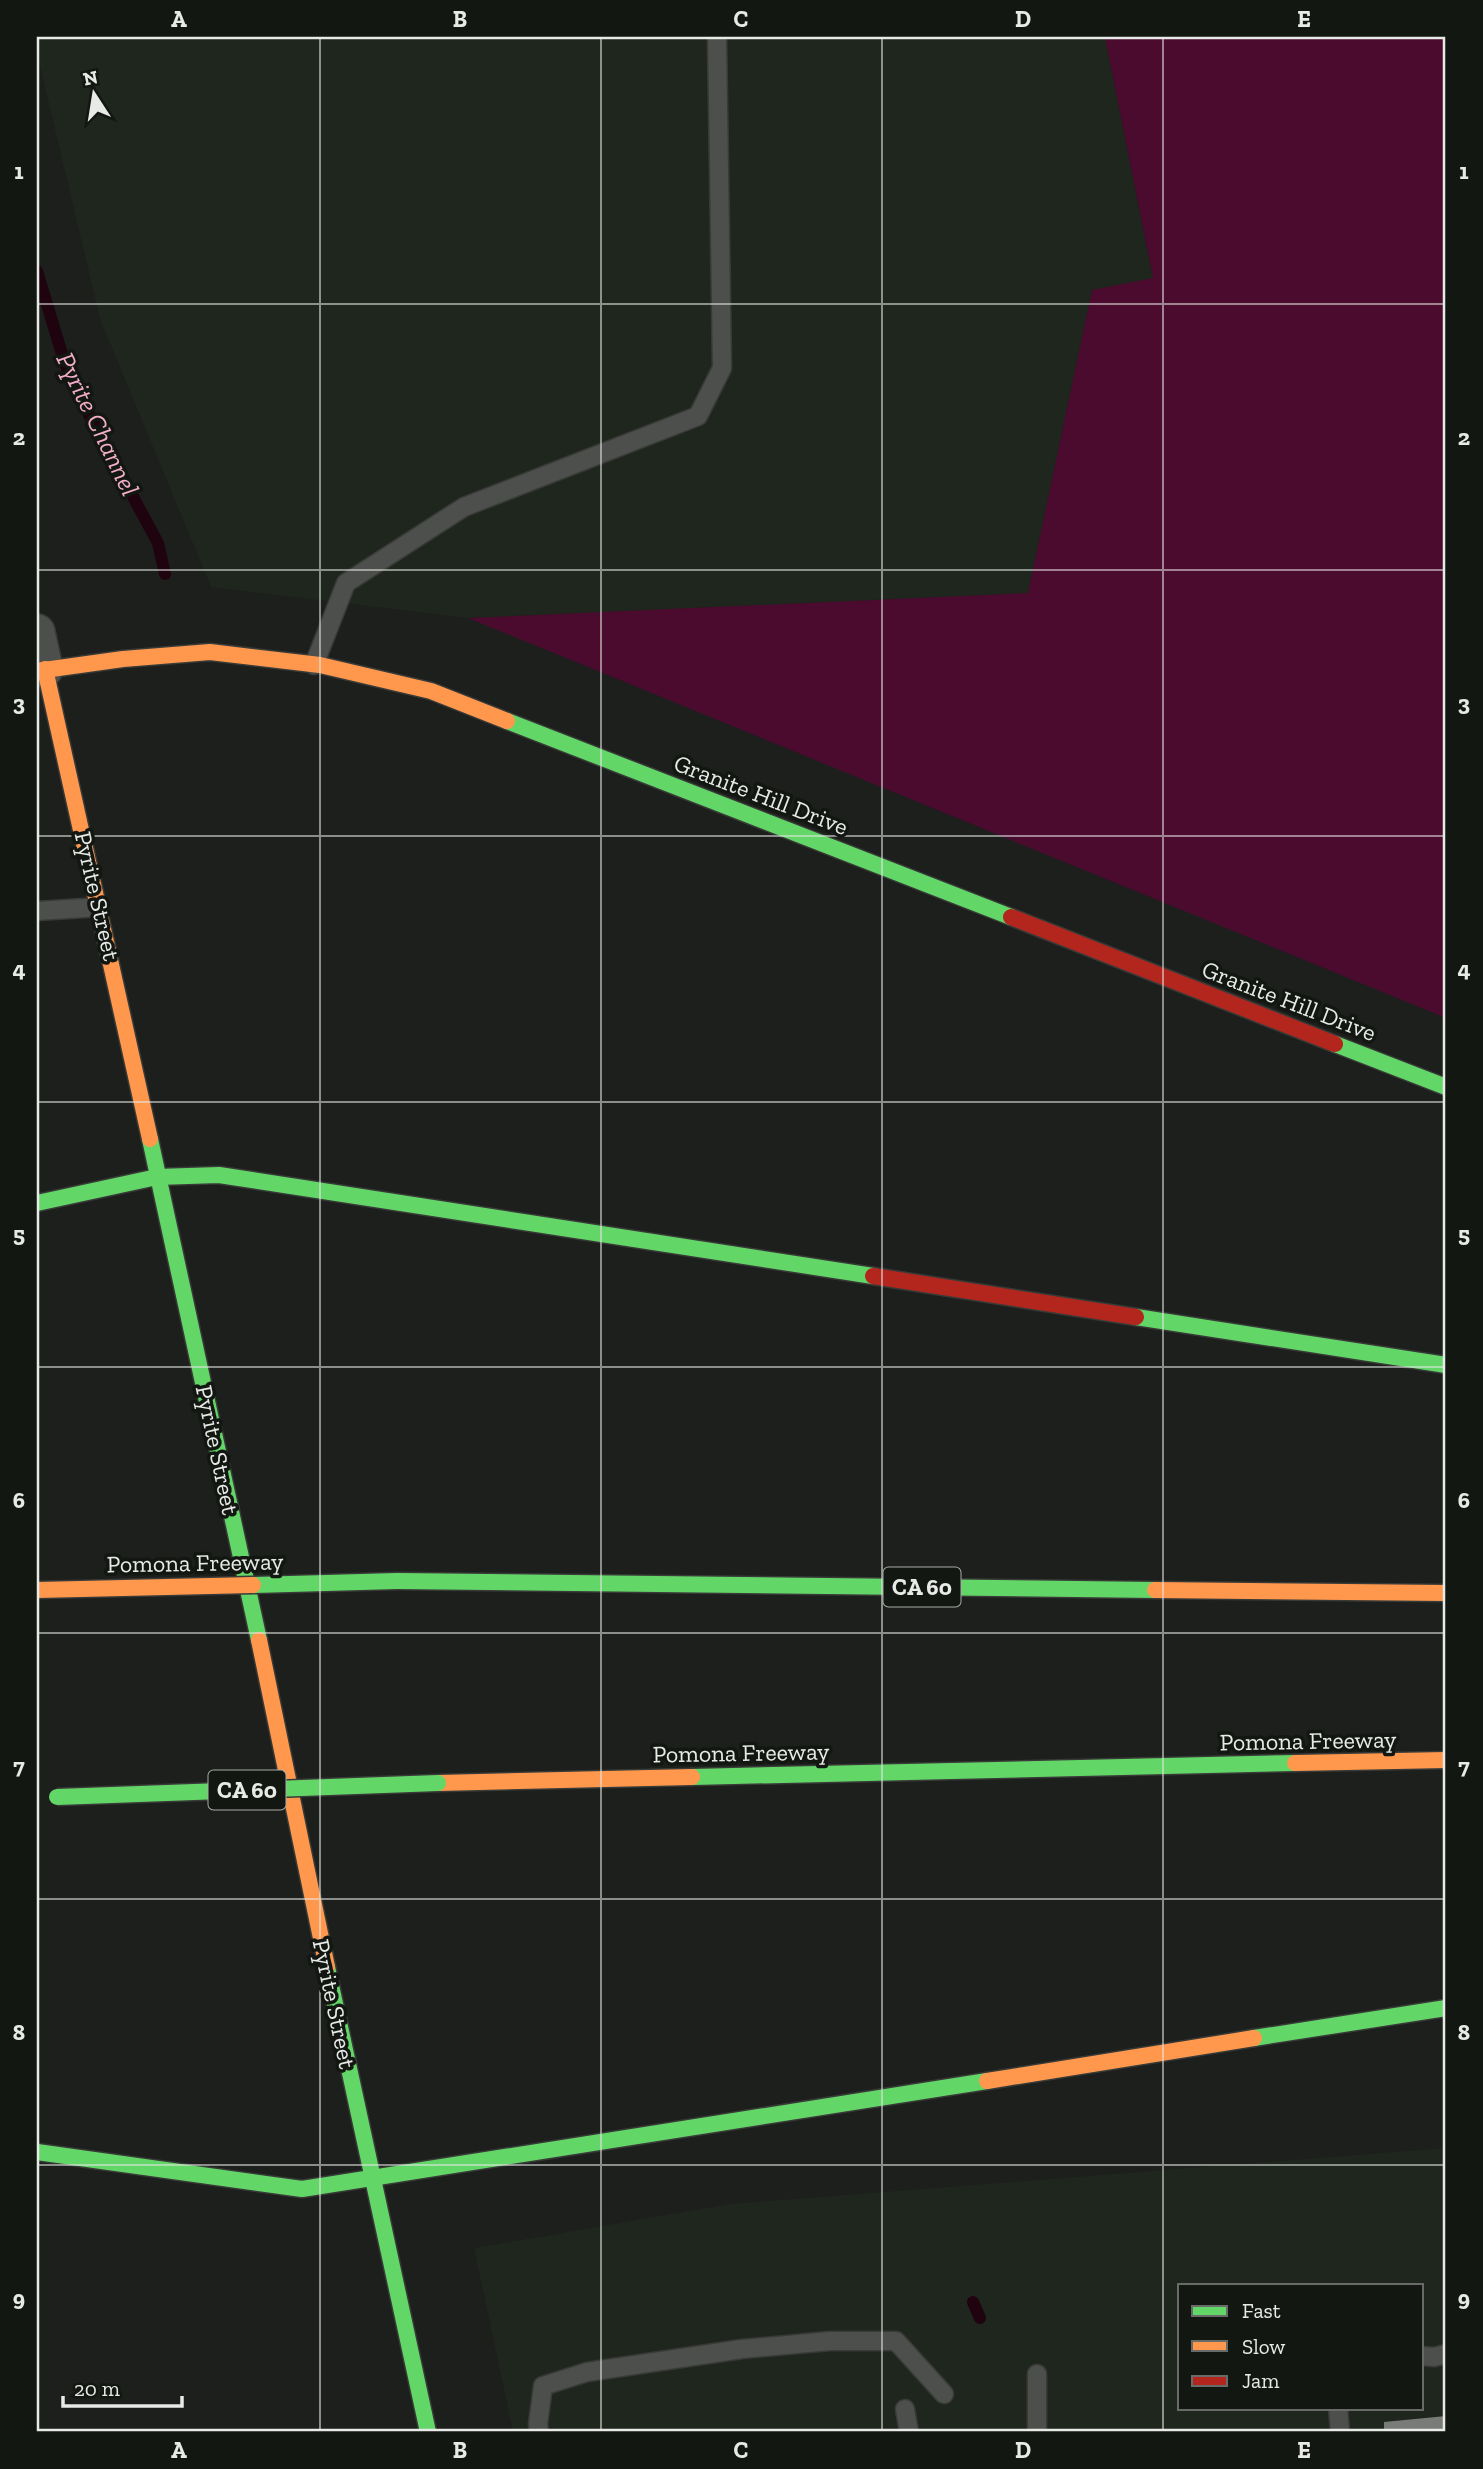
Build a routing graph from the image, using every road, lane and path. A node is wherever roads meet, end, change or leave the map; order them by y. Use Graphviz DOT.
graph roads {
  1 [pos="717,37"];
  2 [pos="37,632"];
  3 [pos="314,665"];
  4 [pos="41,670"];
  5 [pos="100,907"];
  6 [pos="37,912"];
  7 [pos="1446,1087"];
  8 [pos="157,1177"];
  9 [pos="37,1203"];
  10 [pos="1446,1366"];
  11 [pos="37,1590"];
  12 [pos="1446,1593"];
  13 [pos="1446,1760"];
  14 [pos="37,1797"];
  15 [pos="1446,2008"];
  16 [pos="37,2152"];
  17 [pos="371,2178"];
  18 [pos="1446,2354"];
  19 [pos="1424,2356"];
  20 [pos="1037,2374"];
  21 [pos="944,2394"];
  22 [pos="905,2409"];
  23 [pos="1338,2410"];
  24 [pos="428,2432"];
  25 [pos="539,2432"];
  26 [pos="909,2432"];
  27 [pos="1037,2432"];
  28 [pos="1339,2432"];
  1 -- 3 [label="lane"];
  2 -- 4 [label="street, Pyrite Street"];
  3 -- 4 [label="main road, Granite Hill Drive"];
  3 -- 7 [label="main road, Granite Hill Drive"];
  4 -- 5 [label="main road, Pyrite Street"];
  5 -- 6 [label="lane"];
  5 -- 8 [label="main road, Pyrite Street"];
  8 -- 9 [label="main road"];
  8 -- 10 [label="main road"];
  8 -- 17 [label="main road, Pyrite Street"];
  11 -- 12 [label="main road, Pomona Freeway / CA 60, bridge"];
  13 -- 14 [label="main road, Pomona Freeway / CA 60, bridge"];
  15 -- 17 [label="main road"];
  16 -- 17 [label="main road"];
  17 -- 24 [label="main road, Pyrite Street"];
  18 -- 19 [label="lane"];
  20 -- 27 [label="lane"];
  21 -- 25 [label="lane"];
  22 -- 26 [label="lane"];
  23 -- 28 [label="lane"];
}
